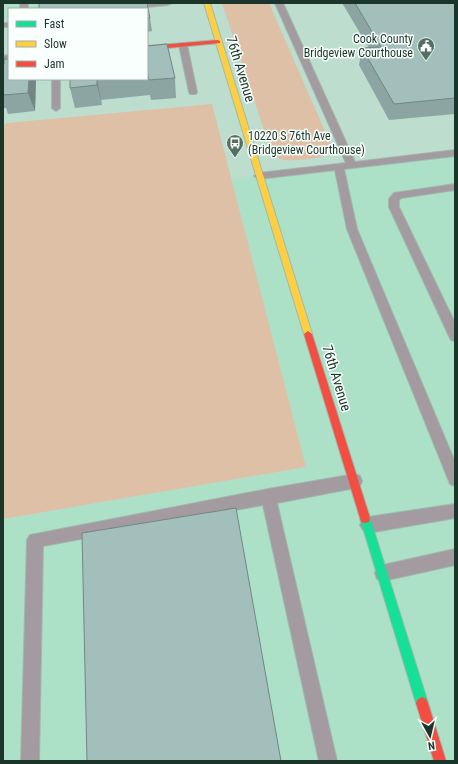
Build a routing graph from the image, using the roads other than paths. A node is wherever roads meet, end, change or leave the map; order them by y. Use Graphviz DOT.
graph roads {
  1 [pos="168,3"];
  2 [pos="207,3"];
  3 [pos="279,3"];
  4 [pos="110,8"];
  5 [pos="218,42"];
  6 [pos="183,45"];
  7 [pos="148,48"];
  8 [pos="56,80"];
  9 [pos="193,92"];
  10 [pos="56,108"];
  11 [pos="455,153"];
  12 [pos="352,165"];
  13 [pos="339,167"];
  14 [pos="259,176"];
  15 [pos="455,187"];
  16 [pos="455,336"];
  17 [pos="455,479"];
  18 [pos="355,481"];
  19 [pos="268,496"];
  20 [pos="455,511"];
  21 [pos="368,525"];
  22 [pos="455,557"];
  23 [pos="383,573"];
  24 [pos="30,761"];
  25 [pos="328,761"];
  26 [pos="440,761"];
  1 -- 4 [label="lane"];
  2 -- 5 [label="street, 76th Avenue"];
  3 -- 12 [label="lane"];
  5 -- 6 [label="street"];
  5 -- 14 [label="street, 76th Avenue"];
  6 -- 7 [label="street"];
  6 -- 9 [label="lane"];
  8 -- 10 [label="lane"];
  11 -- 12 [label="lane"];
  12 -- 13 [label="lane"];
  13 -- 14 [label="lane"];
  13 -- 17 [label="lane"];
  14 -- 18 [label="street, 76th Avenue"];
  15 -- 16 [label="lane"];
  18 -- 19 [label="lane"];
  18 -- 21 [label="street, 76th Avenue"];
  19 -- 24 [label="lane"];
  19 -- 25 [label="lane"];
  20 -- 21 [label="lane"];
  21 -- 23 [label="street, 76th Avenue"];
  22 -- 23 [label="lane"];
  23 -- 26 [label="street, 76th Avenue"];
}
